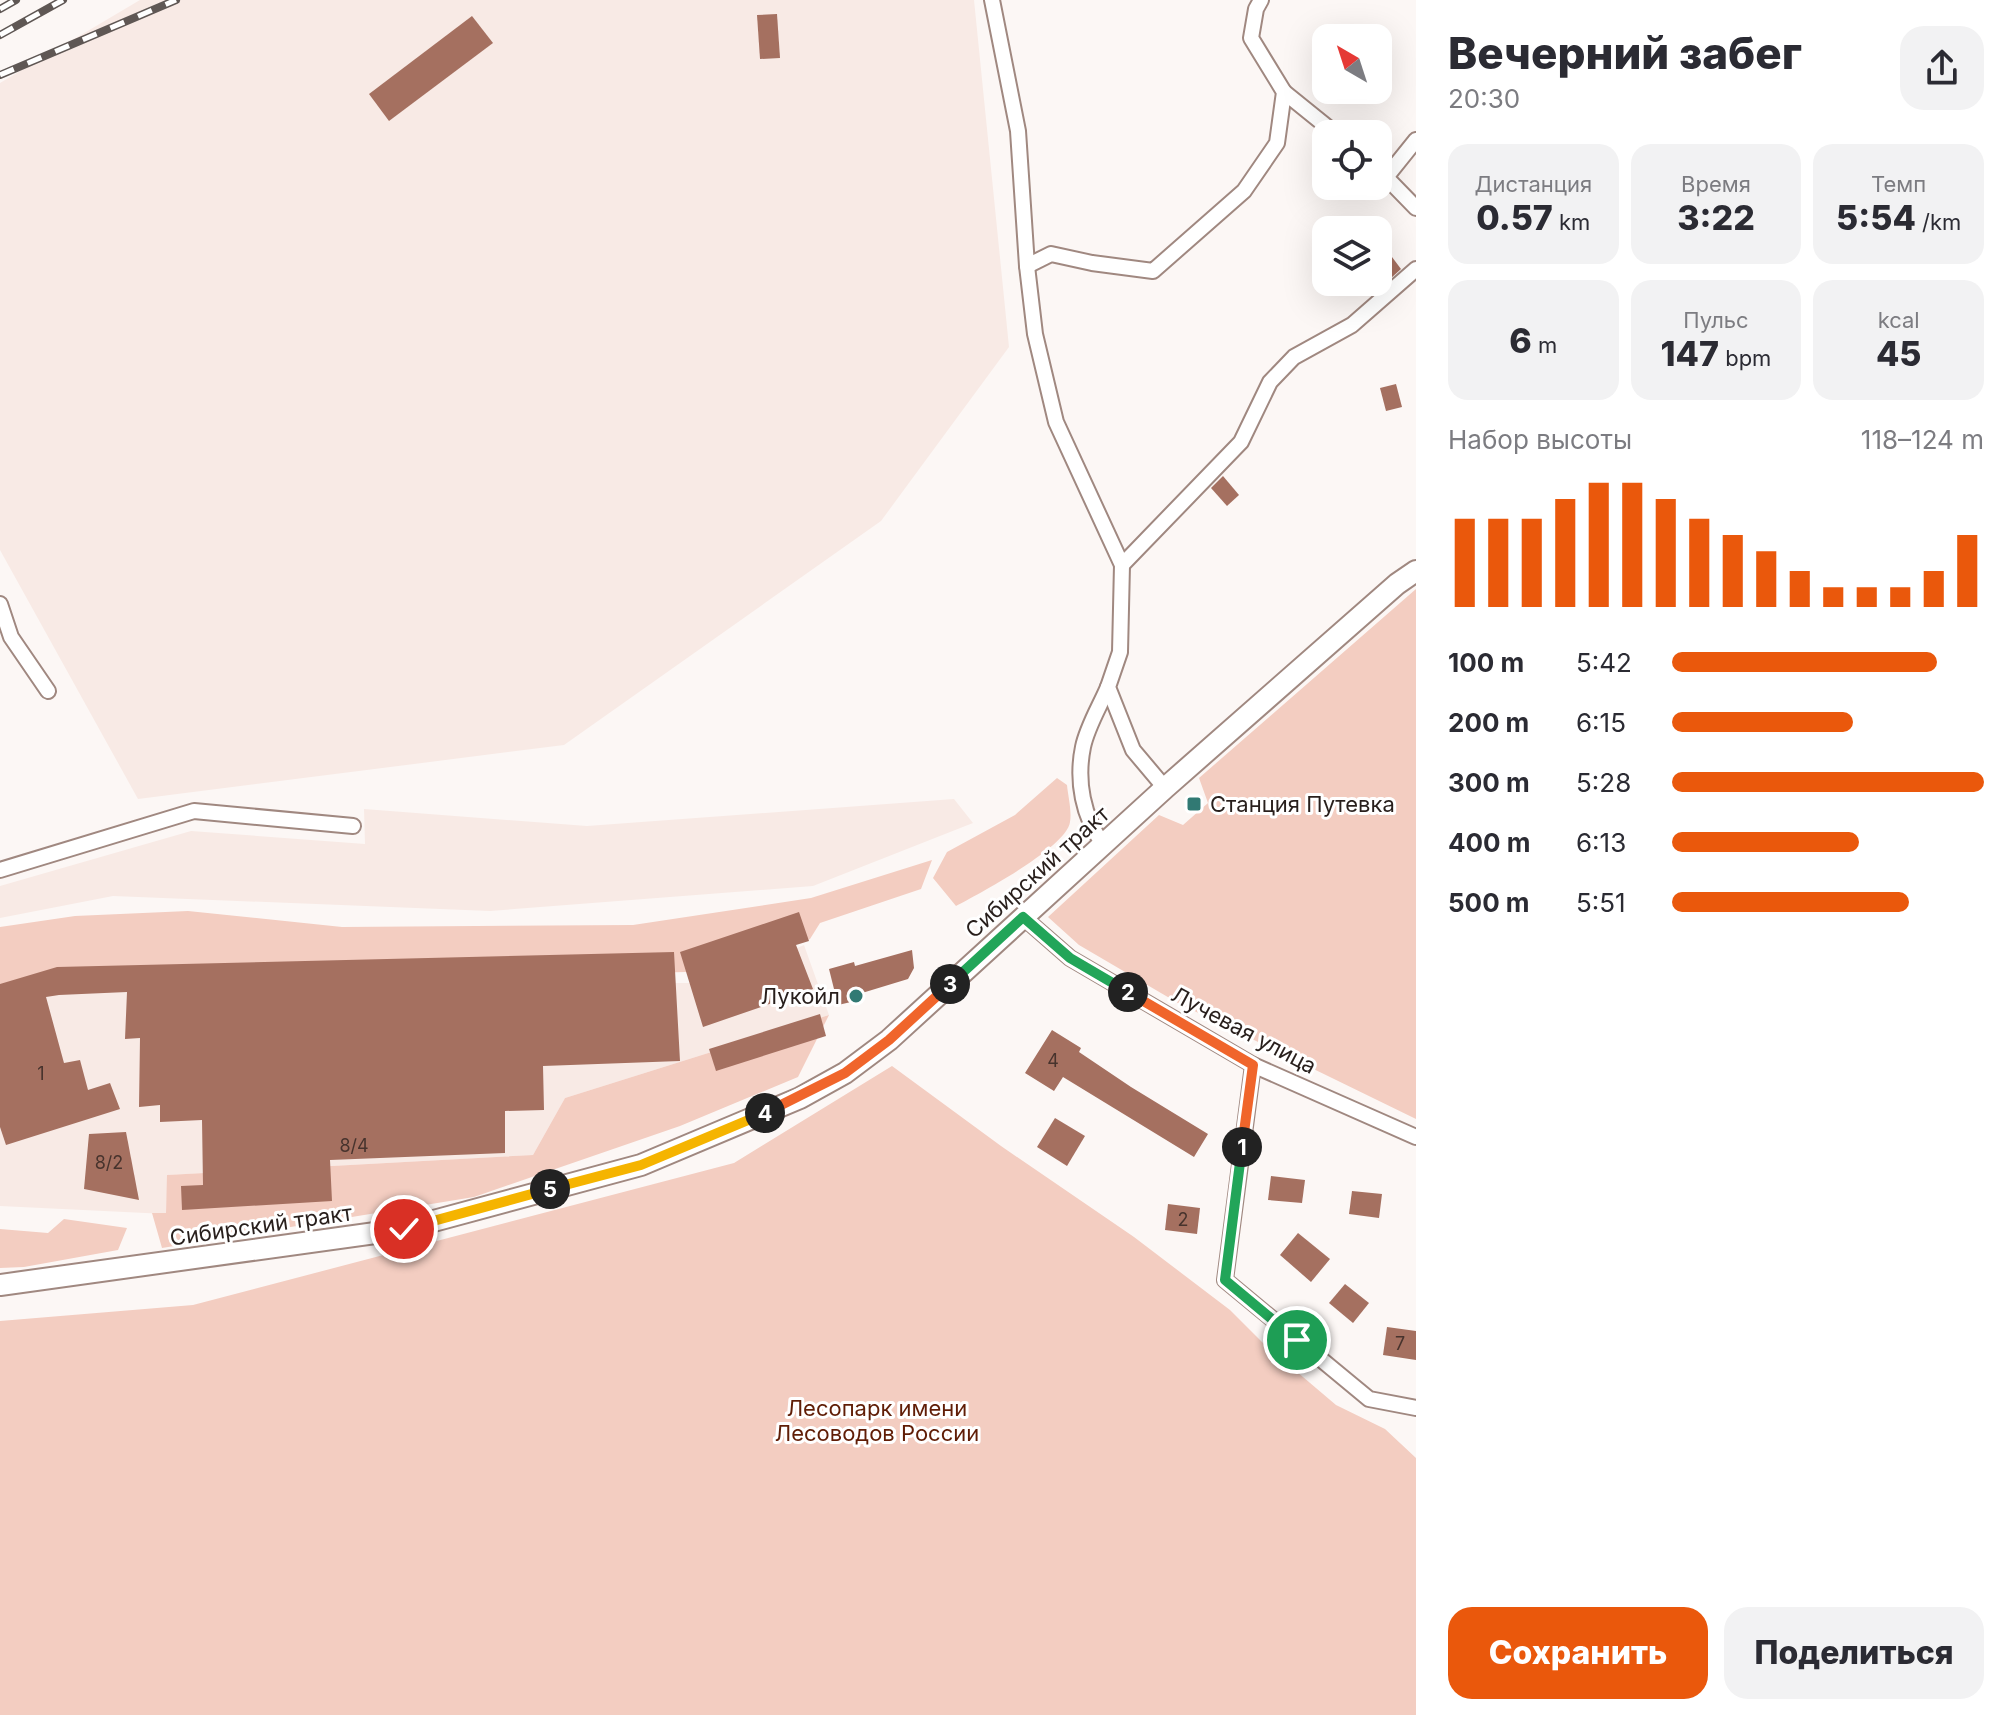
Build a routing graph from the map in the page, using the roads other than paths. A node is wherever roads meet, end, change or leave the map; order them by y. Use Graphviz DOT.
graph roads {
  1 [pos="992,0"];
  2 [pos="1261,0"];
  3 [pos="1284,92"];
  4 [pos="1319,120"];
  5 [pos="1416,140"];
  6 [pos="1392,163"];
  7 [pos="1392,182"];
  8 [pos="1416,208"];
  9 [pos="1027,266"];
  10 [pos="1416,269"];
  11 [pos="1122,565"];
  12 [pos="1416,571"];
  13 [pos="0,604"];
  14 [pos="6,640"];
  15 [pos="1108,687"];
  16 [pos="48,691"];
  17 [pos="1165,788"];
  18 [pos="353,826"];
  19 [pos="1103,844"];
  20 [pos="0,870"];
  21 [pos="1023,917"];
  22 [pos="1253,1065"];
  23 [pos="1416,1137"];
  24 [pos="0,1285"];
  25 [pos="1416,1408"];
  1 -- 9 [label="street"];
  2 -- 3 [label="street"];
  3 -- 4 [label="street"];
  3 -- 9 [label="street"];
  5 -- 6 [label="street"];
  7 -- 8 [label="street"];
  9 -- 11 [label="street"];
  10 -- 11 [label="street"];
  11 -- 15 [label="street"];
  12 -- 17 [label="main road, Сибирский тракт"];
  13 -- 14 [label="street"];
  14 -- 16 [label="street"];
  15 -- 17 [label="street"];
  15 -- 19 [label="street"];
  17 -- 19 [label="main road, Сибирский тракт"];
  18 -- 20 [label="street"];
  19 -- 21 [label="main road, Сибирский тракт"];
  21 -- 22 [label="street, Лучевая улица"];
  21 -- 24 [label="main road, Сибирский тракт"];
  22 -- 23 [label="street, Лучевая улица"];
  22 -- 25 [label="street"];
}
